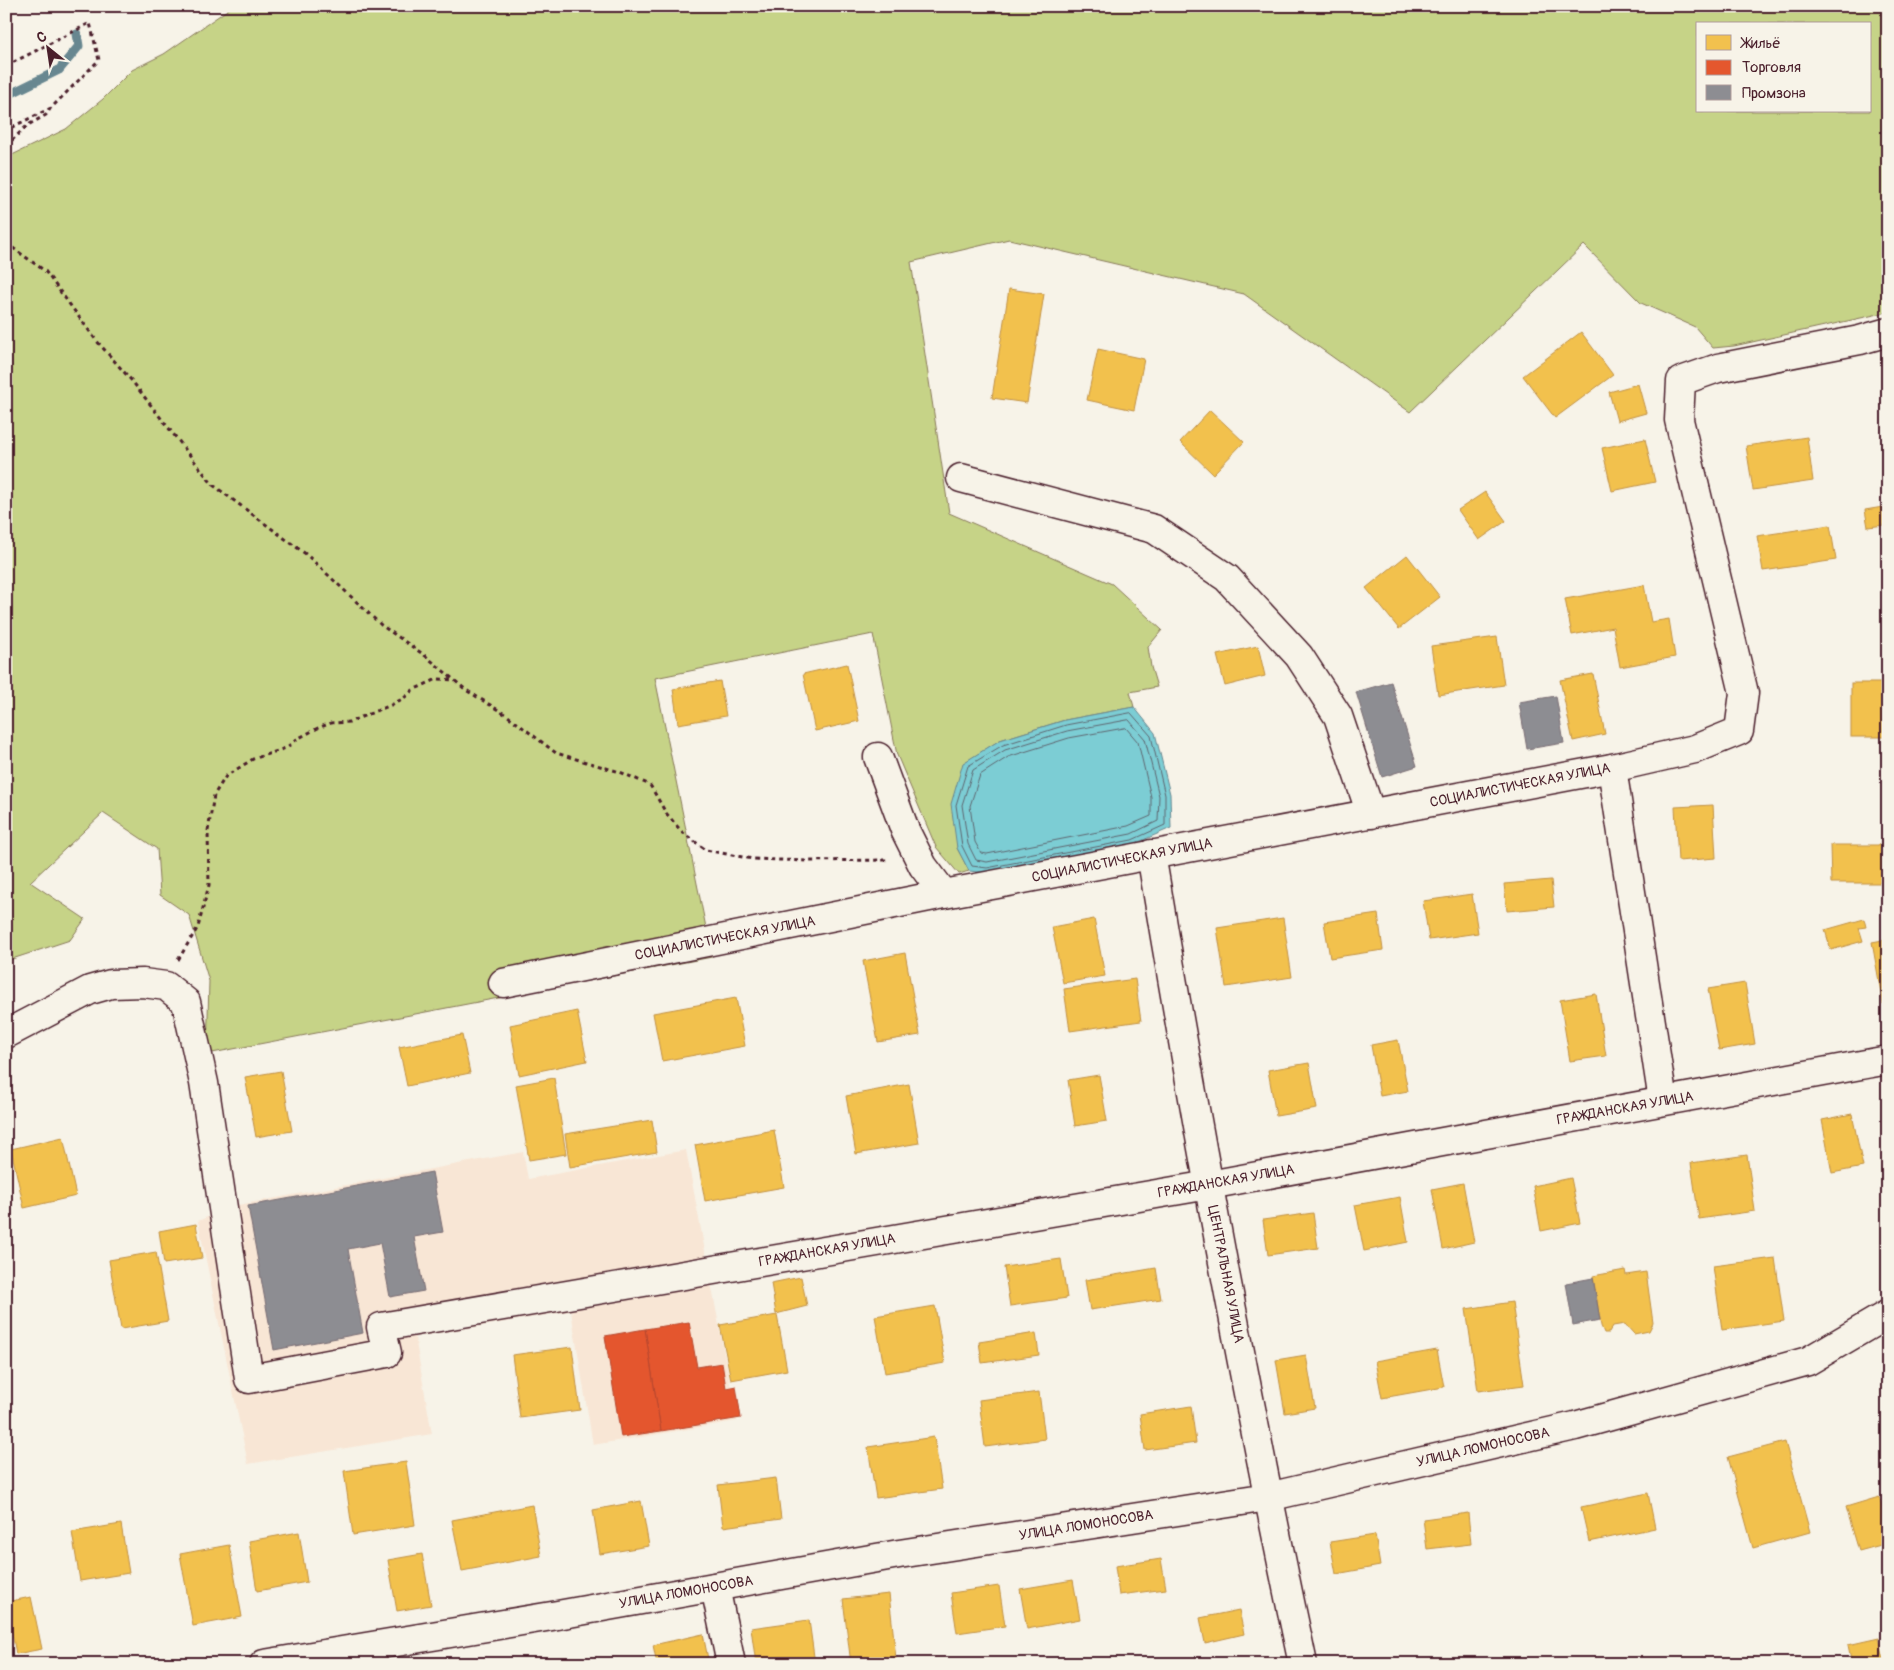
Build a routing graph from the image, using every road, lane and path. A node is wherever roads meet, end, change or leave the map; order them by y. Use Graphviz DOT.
graph roads {
  1 [pos="6,66"];
  2 [pos="51,108"];
  3 [pos="6,130"];
  4 [pos="6,146"];
  5 [pos="6,243"];
  6 [pos="1888,332"];
  7 [pos="961,478"];
  8 [pos="453,680"];
  9 [pos="878,757"];
  10 [pos="1612,768"];
  11 [pos="1371,814"];
  12 [pos="1151,854"];
  13 [pos="923,866"];
  14 [pos="944,894"];
  15 [pos="503,983"];
  16 [pos="166,986"];
  17 [pos="6,1034"];
  18 [pos="1888,1060"];
  19 [pos="1663,1101"];
  20 [pos="1208,1185"];
  21 [pos="1888,1314"];
  22 [pos="1268,1497"];
  23 [pos="714,1587"];
  24 [pos="279,1662"];
  25 [pos="731,1664"];
  26 [pos="1303,1664"];
  1 -- 2 [label="path"];
  2 -- 3 [label="path"];
  2 -- 4 [label="path"];
  5 -- 8 [label="path"];
  6 -- 10 [label="street, СОЦИАЛИСТИЧЕСКАЯ УЛИЦА"];
  7 -- 11 [label="street"];
  8 -- 13 [label="path"];
  8 -- 16 [label="path"];
  9 -- 13 [label="street"];
  10 -- 11 [label="street, СОЦИАЛИСТИЧЕСКАЯ УЛИЦА"];
  10 -- 19 [label="street"];
  11 -- 12 [label="street, СОЦИАЛИСТИЧЕСКАЯ УЛИЦА"];
  12 -- 14 [label="street, СОЦИАЛИСТИЧЕСКАЯ УЛИЦА"];
  12 -- 20 [label="street, ЦЕНТРАЛЬНАЯ УЛИЦА"];
  13 -- 14 [label="street"];
  14 -- 15 [label="street, СОЦИАЛИСТИЧЕСКАЯ УЛИЦА"];
  16 -- 17 [label="street"];
  16 -- 20 [label="street, ГРАЖДАНСКАЯ УЛИЦА"];
  18 -- 19 [label="street, ГРАЖДАНСКАЯ УЛИЦА"];
  19 -- 20 [label="street, ГРАЖДАНСКАЯ УЛИЦА"];
  20 -- 22 [label="street, ЦЕНТРАЛЬНАЯ УЛИЦА"];
  21 -- 22 [label="street, УЛИЦА ЛОМОНОСОВА"];
  22 -- 23 [label="street, УЛИЦА ЛОМОНОСОВА"];
  22 -- 26 [label="street, ЦЕНТРАЛЬНАЯ УЛИЦА"];
  23 -- 24 [label="street, УЛИЦА ЛОМОНОСОВА"];
  23 -- 25 [label="street"];
}
